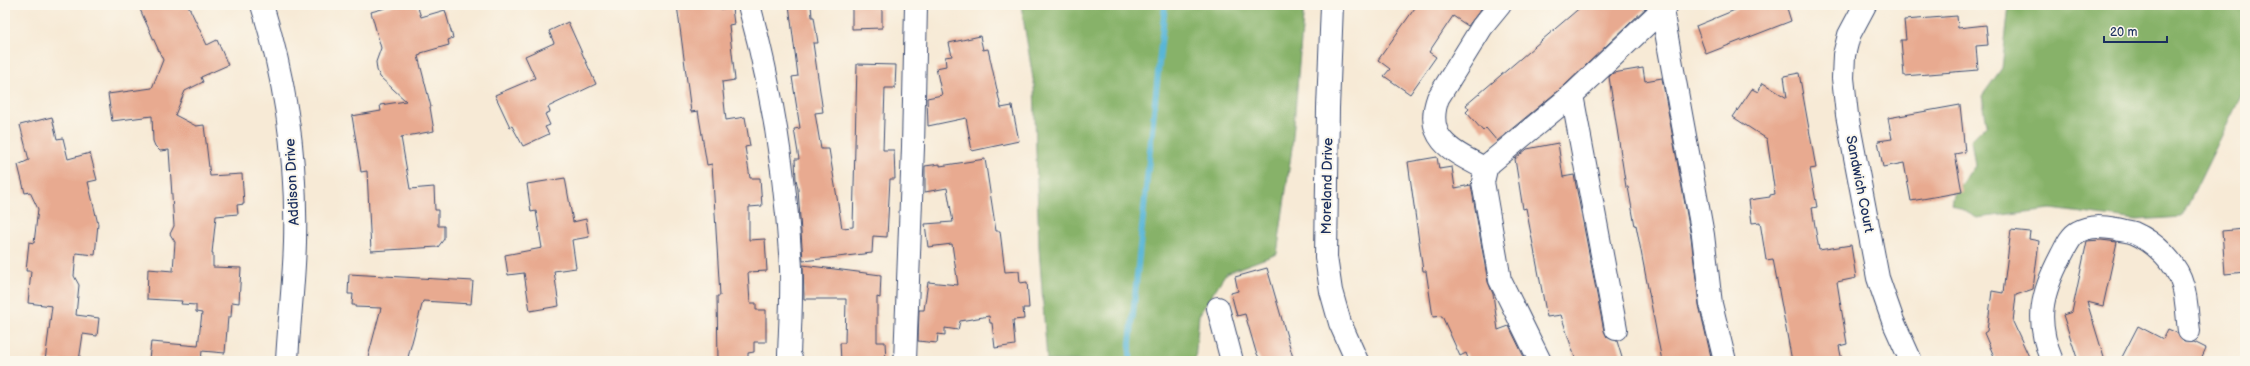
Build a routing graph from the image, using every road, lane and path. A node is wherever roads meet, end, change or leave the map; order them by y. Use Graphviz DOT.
graph roads {
  1 [pos="262,5"];
  2 [pos="749,5"];
  3 [pos="916,5"];
  4 [pos="1332,5"];
  5 [pos="1500,5"];
  6 [pos="1865,5"];
  7 [pos="1664,8"];
  8 [pos="1572,95"];
  9 [pos="1486,169"];
  10 [pos="1218,308"];
  11 [pos="1616,329"];
  12 [pos="2189,331"];
  13 [pos="790,359"];
  14 [pos="287,361"];
  15 [pos="905,361"];
  16 [pos="1232,361"];
  17 [pos="1358,361"];
  18 [pos="1540,361"];
  19 [pos="1725,361"];
  20 [pos="1910,361"];
  21 [pos="2052,361"];
  1 -- 14 [label="street, Addison Drive"];
  2 -- 13 [label="street"];
  3 -- 15 [label="street"];
  4 -- 17 [label="street, Moreland Drive"];
  5 -- 9 [label="street"];
  6 -- 20 [label="street, Sandwich Court"];
  7 -- 8 [label="street"];
  7 -- 19 [label="street"];
  8 -- 9 [label="street"];
  8 -- 11 [label="street"];
  9 -- 18 [label="street"];
  10 -- 16 [label="street"];
  12 -- 21 [label="street"];
}
